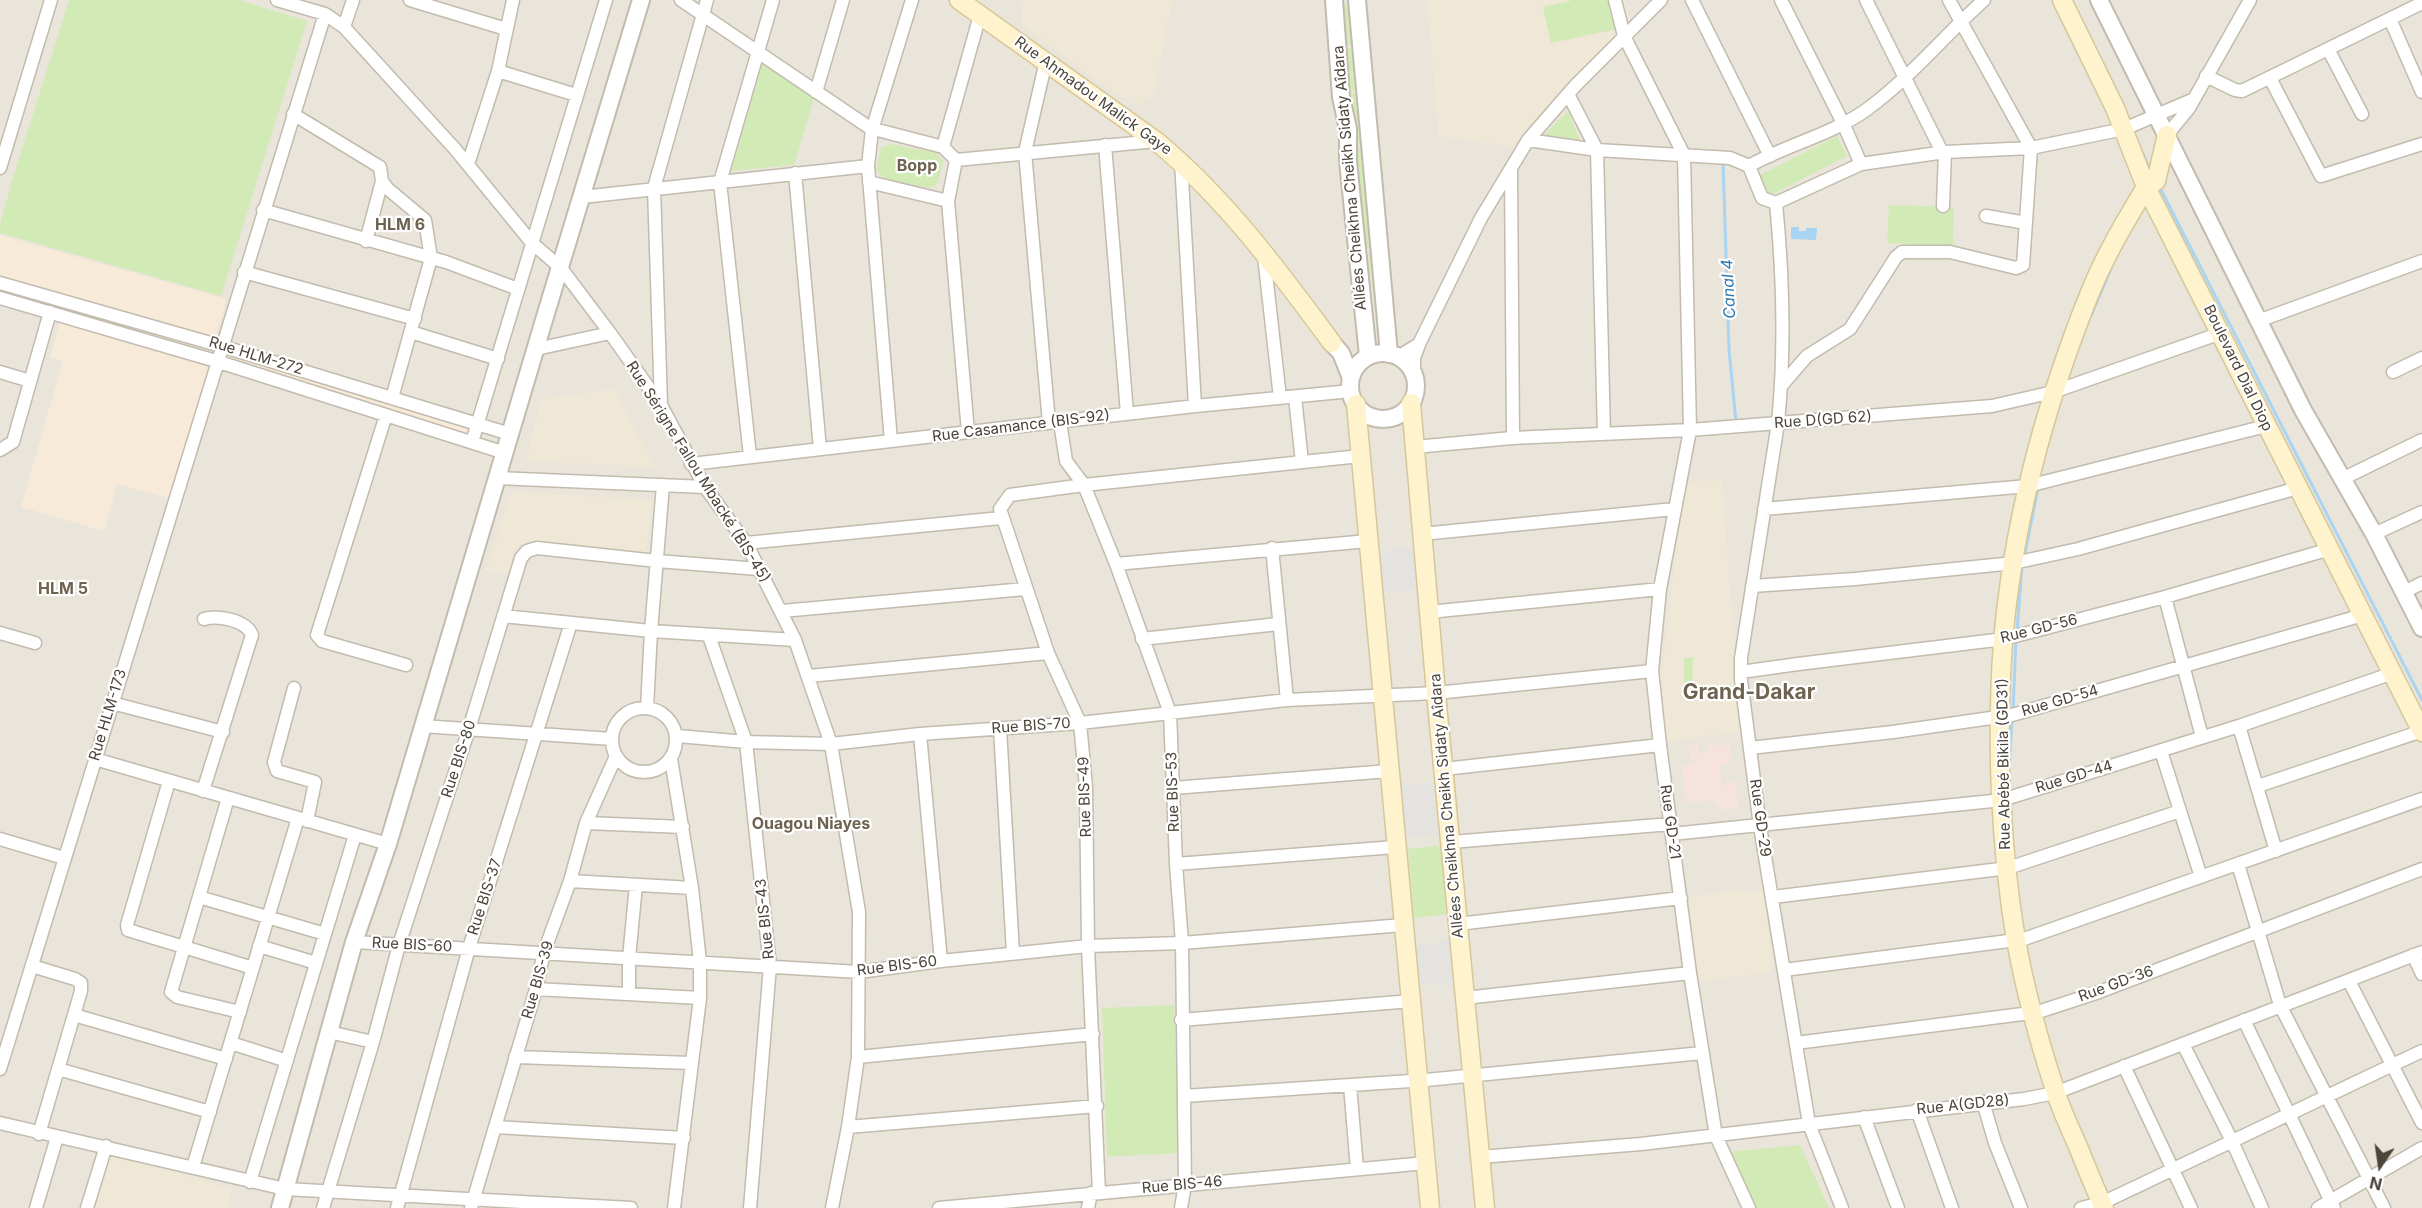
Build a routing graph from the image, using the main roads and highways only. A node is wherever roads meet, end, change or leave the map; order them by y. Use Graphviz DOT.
graph roads {
  1 [pos="959,0"];
  2 [pos="2062,0"];
  3 [pos="2167,135"];
  4 [pos="2146,186"];
  5 [pos="1332,343"];
  6 [pos="1352,391"];
  7 [pos="1411,403"];
  8 [pos="2422,732"];
  9 [pos="2103,1205"];
  10 [pos="1430,1208"];
  11 [pos="1485,1208"];
  1 -- 5 [label="main road, Rue Ahmadou Malick Gaye"];
  2 -- 4 [label="main road, Boulevard Dial Diop"];
  3 -- 4 [label="main road, Rue Abébé Bikila (GD31)"];
  4 -- 8 [label="main road, Boulevard Dial Diop"];
  4 -- 9 [label="main road, Rue Abébé Bikila (GD31)"];
  6 -- 10 [label="main road"];
  7 -- 11 [label="main road, Allées Cheikhna Cheikh Sidaty Aîdara"];
}
